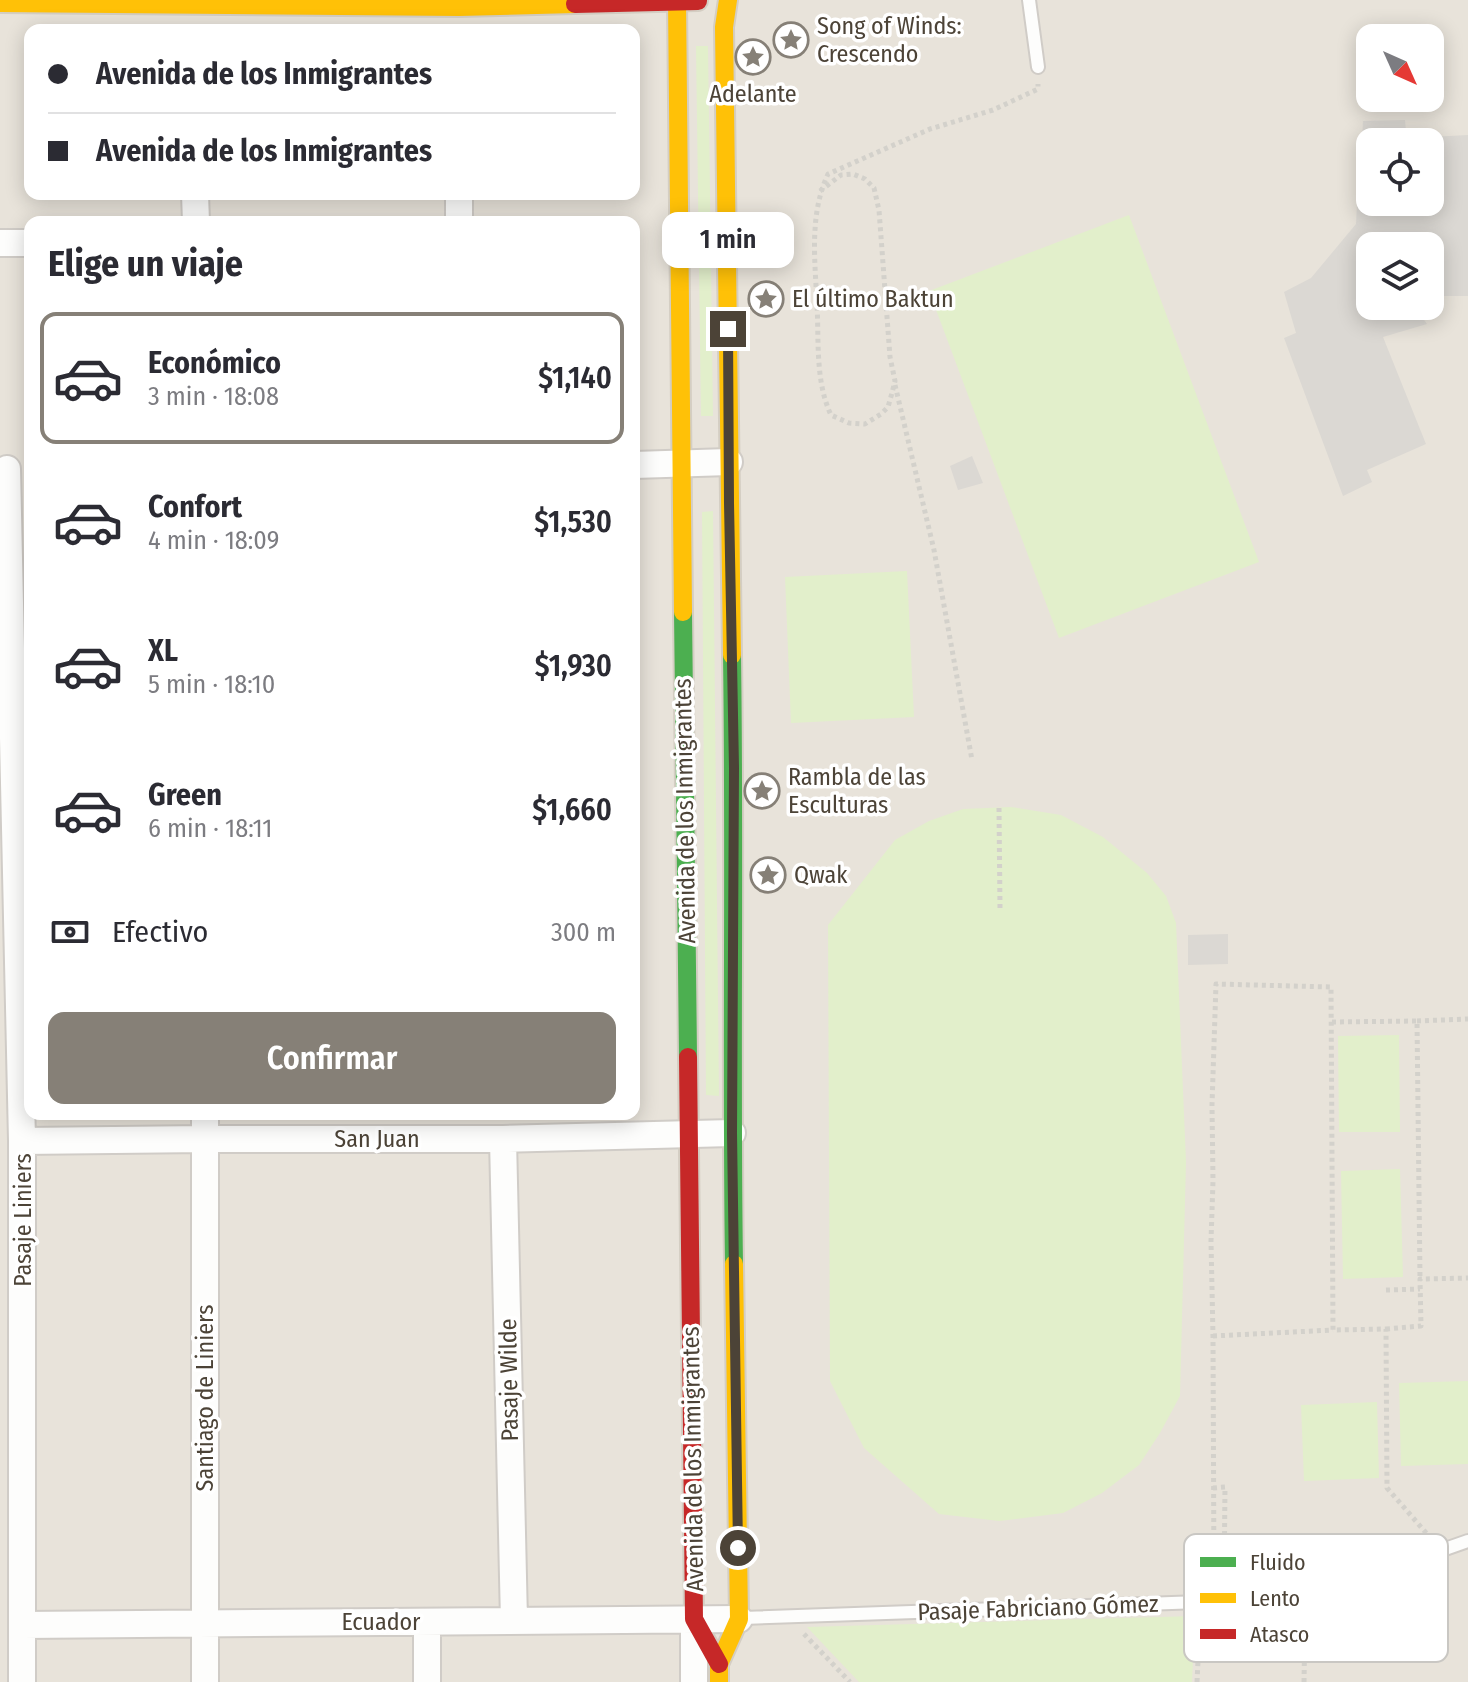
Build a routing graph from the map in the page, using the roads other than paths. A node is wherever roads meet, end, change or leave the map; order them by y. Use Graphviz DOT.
graph roads {
  1 [pos="715,0"];
  2 [pos="728,0"];
  3 [pos="1029,0"];
  4 [pos="677,1"];
  5 [pos="0,3"];
  6 [pos="194,12"];
  7 [pos="458,18"];
  8 [pos="1038,67"];
  9 [pos="0,243"];
  10 [pos="24,243"];
  11 [pos="729,462"];
  12 [pos="640,465"];
  13 [pos="681,465"];
  14 [pos="12,469"];
  15 [pos="205,1126"];
  16 [pos="732,1133"];
  17 [pos="689,1134"];
  18 [pos="503,1139"];
  19 [pos="22,1141"];
  20 [pos="1468,1541"];
  21 [pos="1448,1548"];
  22 [pos="1184,1603"];
  23 [pos="694,1619"];
  24 [pos="739,1619"];
  25 [pos="514,1621"];
  26 [pos="205,1622"];
  27 [pos="427,1622"];
  28 [pos="23,1625"];
  29 [pos="719,1673"];
  30 [pos="22,1682"];
  31 [pos="205,1682"];
  32 [pos="427,1682"];
  33 [pos="694,1682"];
  1 -- 4 [label="main road"];
  2 -- 11 [label="main road, Avenida de los Inmigrantes"];
  3 -- 8 [label="lane"];
  4 -- 7 [label="main road"];
  4 -- 13 [label="main road, Avenida de los Inmigrantes"];
  5 -- 6 [label="main road"];
  6 -- 7 [label="main road"];
  9 -- 10 [label="street"];
  11 -- 13 [label="street"];
  11 -- 16 [label="main road, Avenida de los Inmigrantes"];
  12 -- 13 [label="street"];
  13 -- 17 [label="main road, Avenida de los Inmigrantes"];
  14 -- 19 [label="street, Pasaje Liniers"];
  15 -- 18 [label="street, San Juan"];
  15 -- 19 [label="street, San Juan"];
  15 -- 26 [label="street, Santiago de Liniers"];
  16 -- 17 [label="street, San Juan"];
  16 -- 24 [label="main road, Avenida de los Inmigrantes"];
  17 -- 18 [label="street, San Juan"];
  17 -- 23 [label="main road, Avenida de los Inmigrantes"];
  18 -- 25 [label="street, Pasaje Wilde"];
  19 -- 28 [label="street, Pasaje Liniers"];
  20 -- 21 [label="lane, Pasaje Fabriciano Gómez"];
  22 -- 24 [label="lane, Pasaje Fabriciano Gómez"];
  23 -- 24 [label="street, Ecuador"];
  23 -- 25 [label="street, Ecuador"];
  23 -- 29 [label="main road, Avenida de los Inmigrantes"];
  23 -- 33 [label="street, Avenida de los Inmigrantes"];
  24 -- 29 [label="main road, Avenida de los Inmigrantes"];
  25 -- 27 [label="street, Ecuador"];
  26 -- 27 [label="street, Ecuador"];
  26 -- 28 [label="street, Ecuador"];
  26 -- 31 [label="street, Santiago de Liniers"];
  27 -- 32 [label="street"];
  28 -- 30 [label="street, Pasaje Liniers"];
}
